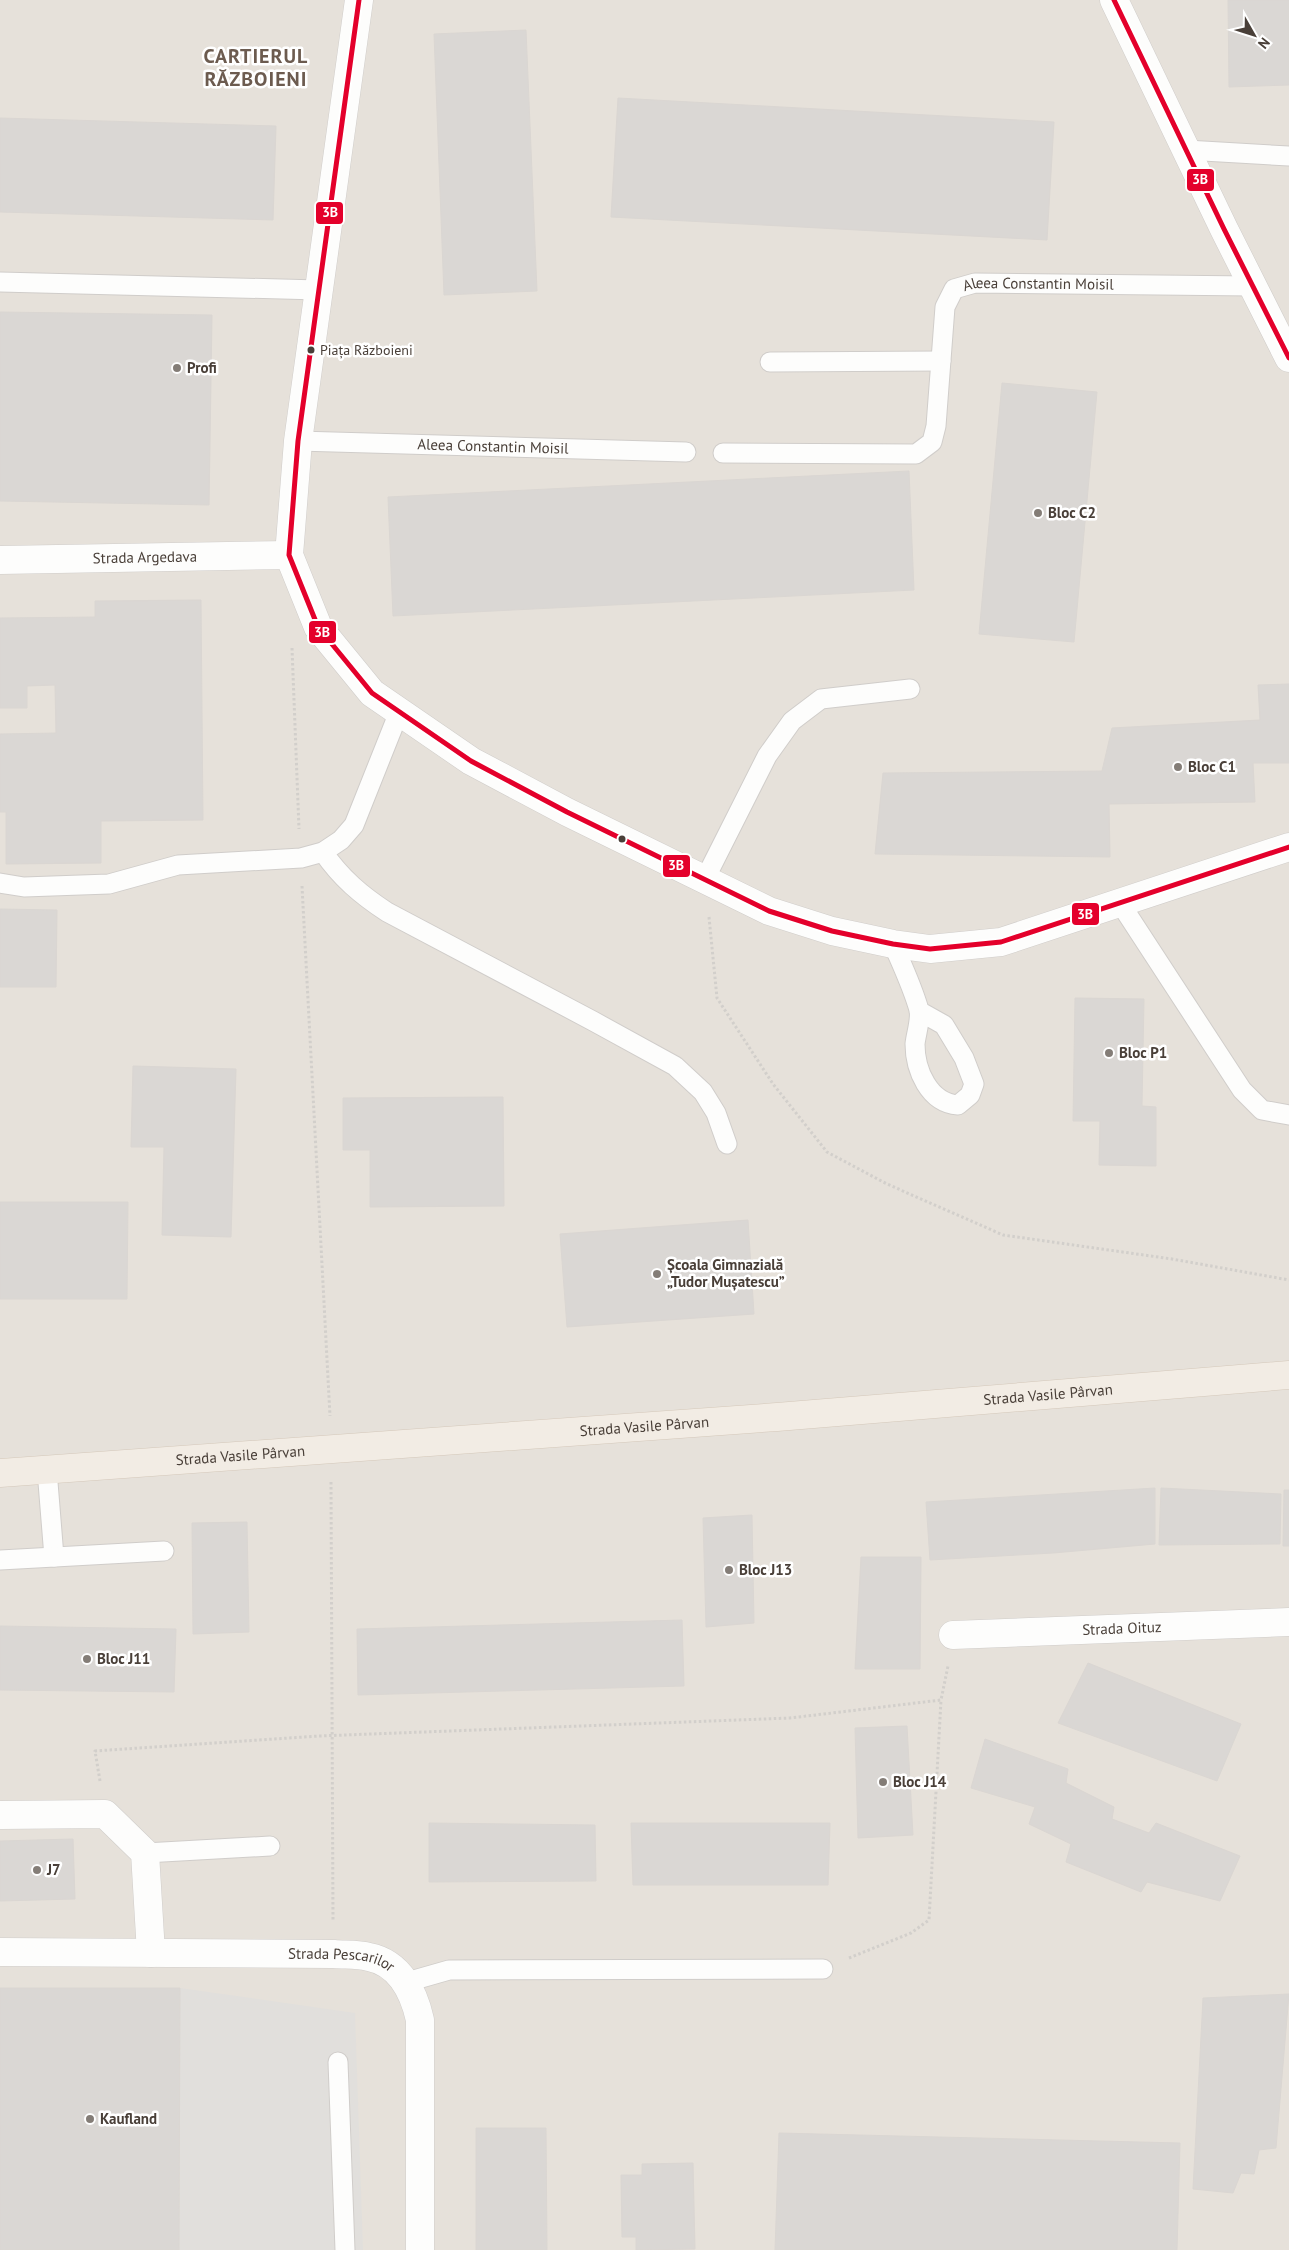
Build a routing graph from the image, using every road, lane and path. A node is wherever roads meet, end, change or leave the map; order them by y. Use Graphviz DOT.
graph roads {
  1 [pos="359,0"];
  2 [pos="1114,0"];
  3 [pos="1186,150"];
  4 [pos="1289,156"];
  5 [pos="0,282"];
  6 [pos="1252,286"];
  7 [pos="319,290"];
  8 [pos="1289,358"];
  9 [pos="941,361"];
  10 [pos="770,362"];
  11 [pos="298,441"];
  12 [pos="686,452"];
  13 [pos="723,453"];
  14 [pos="289,555"];
  15 [pos="0,560"];
  16 [pos="292,641"];
  17 [pos="910,689"];
  18 [pos="399,712"];
  19 [pos="1289,847"];
  20 [pos="323,852"];
  21 [pos="301,858"];
  22 [pos="705,880"];
  23 [pos="0,883"];
  24 [pos="1120,903"];
  25 [pos="893,944"];
  26 [pos="920,1011"];
  27 [pos="1289,1115"];
  28 [pos="727,1144"];
  29 [pos="1289,1280"];
  30 [pos="1289,1375"];
  31 [pos="331,1450"];
  32 [pos="46,1470"];
  33 [pos="0,1473"];
  34 [pos="164,1551"];
  35 [pos="54,1557"];
  36 [pos="0,1560"];
  37 [pos="1289,1622"];
  38 [pos="953,1635"];
  39 [pos="941,1700"];
  40 [pos="331,1737"];
  41 [pos="95,1751"];
  42 [pos="0,1815"];
  43 [pos="270,1846"];
  44 [pos="145,1853"];
  45 [pos="0,1952"];
  46 [pos="151,1953"];
  47 [pos="334,1954"];
  48 [pos="823,1969"];
  49 [pos="407,1982"];
  50 [pos="338,2062"];
  51 [pos="346,2250"];
  52 [pos="420,2250"];
  1 -- 7 [label="street"];
  2 -- 3 [label="street"];
  3 -- 4 [label="lane"];
  3 -- 6 [label="street"];
  5 -- 7 [label="lane"];
  6 -- 8 [label="street"];
  6 -- 9 [label="lane, Aleea Constantin Moisil"];
  7 -- 11 [label="street"];
  9 -- 10 [label="lane"];
  9 -- 13 [label="lane, Aleea Constantin Moisil"];
  11 -- 12 [label="lane, Aleea Constantin Moisil"];
  11 -- 14 [label="street"];
  14 -- 15 [label="street, Strada Argedava"];
  14 -- 18 [label="street"];
  16 -- 21 [label="path"];
  17 -- 22 [label="lane"];
  18 -- 20 [label="lane"];
  18 -- 22 [label="street"];
  19 -- 24 [label="street"];
  20 -- 21 [label="lane"];
  20 -- 28 [label="lane"];
  21 -- 23 [label="lane"];
  21 -- 31 [label="path"];
  22 -- 25 [label="street"];
  22 -- 29 [label="path"];
  24 -- 25 [label="street"];
  24 -- 27 [label="lane"];
  25 -- 26 [label="lane"];
  26 -- 26 [label="lane"];
  30 -- 31 [label="main road, Strada Vasile Pârvan"];
  31 -- 32 [label="main road, Strada Vasile Pârvan"];
  31 -- 40 [label="path"];
  32 -- 33 [label="main road, Strada Vasile Pârvan"];
  32 -- 35 [label="lane"];
  34 -- 35 [label="lane"];
  35 -- 36 [label="lane"];
  37 -- 38 [label="street, Strada Oituz"];
  38 -- 39 [label="path"];
  39 -- 40 [label="path"];
  39 -- 48 [label="path"];
  40 -- 41 [label="path"];
  40 -- 47 [label="path"];
  42 -- 44 [label="street"];
  43 -- 44 [label="lane"];
  44 -- 46 [label="street"];
  45 -- 46 [label="street, Strada Pescarilor"];
  46 -- 47 [label="street, Strada Pescarilor"];
  47 -- 49 [label="street, Strada Pescarilor"];
  48 -- 49 [label="lane"];
  49 -- 52 [label="street, Strada Pescarilor"];
  50 -- 51 [label="lane"];
}
